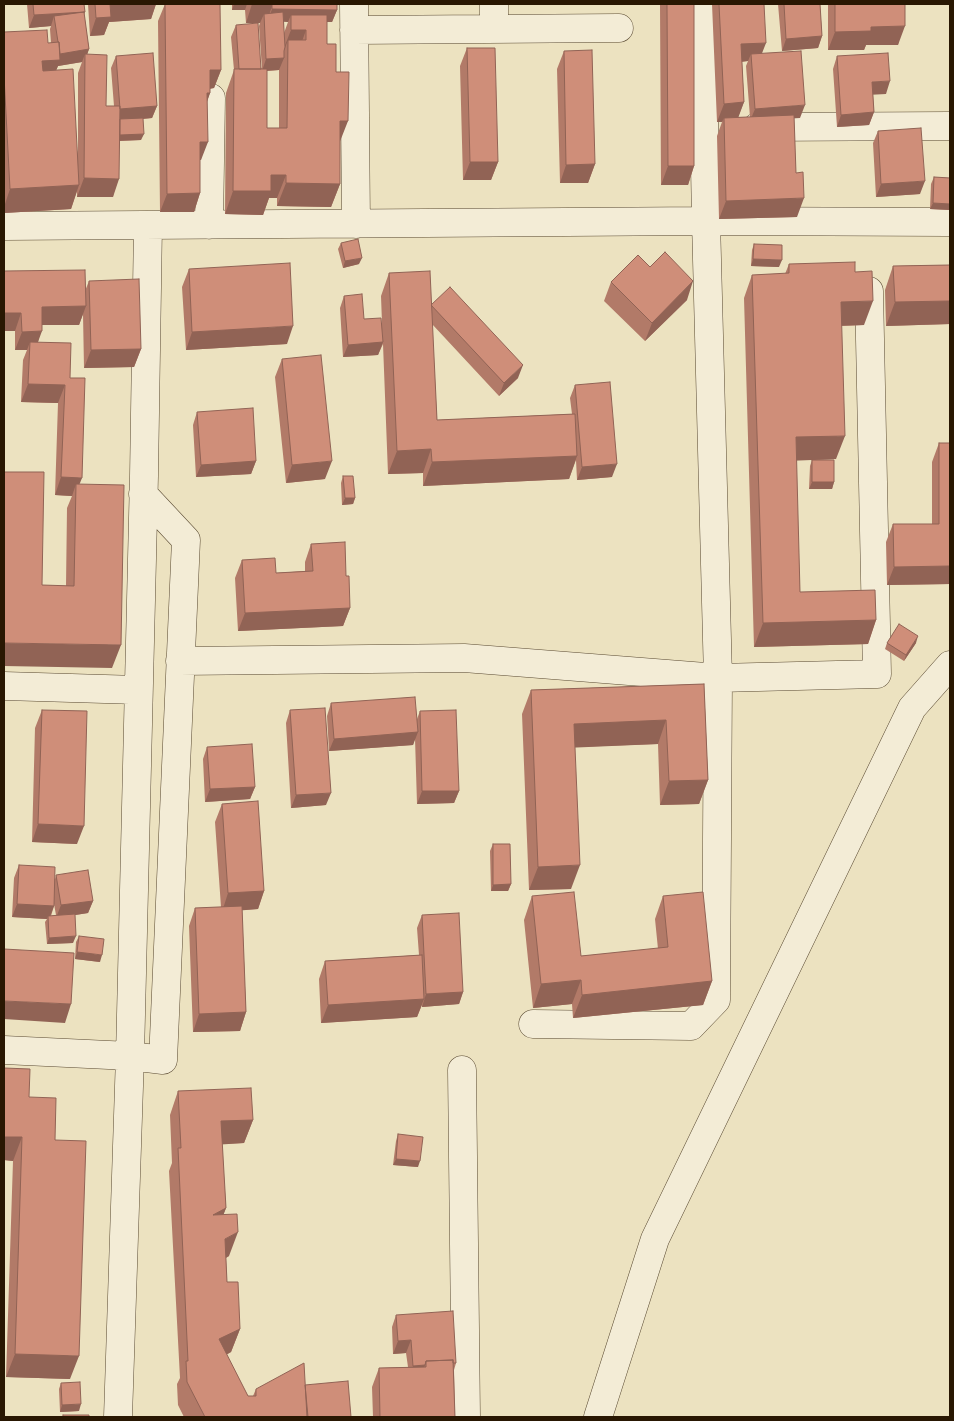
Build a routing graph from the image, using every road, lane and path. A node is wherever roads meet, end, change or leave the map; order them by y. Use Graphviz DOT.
graph roads {
  1 [pos="702,4"];
  2 [pos="494,16"];
  3 [pos="354,17"];
  4 [pos="619,28"];
  5 [pos="212,98"];
  6 [pos="950,126"];
  7 [pos="721,127"];
  8 [pos="706,221"];
  9 [pos="950,222"];
  10 [pos="356,224"];
  11 [pos="148,225"];
  12 [pos="209,225"];
  13 [pos="4,226"];
  14 [pos="869,291"];
  15 [pos="143,494"];
  16 [pos="180,661"];
  17 [pos="950,665"];
  18 [pos="718,678"];
  19 [pos="4,686"];
  20 [pos="138,690"];
  21 [pos="534,1024"];
  22 [pos="4,1050"];
  23 [pos="130,1056"];
  24 [pos="462,1070"];
  25 [pos="118,1417"];
  26 [pos="466,1417"];
  27 [pos="598,1417"];
  1 -- 7 [label="street"];
  2 -- 3 [label="street"];
  2 -- 4 [label="street"];
  3 -- 10 [label="street"];
  5 -- 12 [label="street"];
  6 -- 7 [label="street"];
  7 -- 8 [label="street"];
  8 -- 9 [label="street"];
  8 -- 10 [label="street"];
  8 -- 18 [label="street"];
  10 -- 12 [label="street"];
  11 -- 12 [label="street"];
  11 -- 13 [label="street"];
  11 -- 15 [label="street"];
  14 -- 18 [label="street"];
  15 -- 16 [label="street"];
  15 -- 20 [label="street"];
  16 -- 18 [label="street"];
  16 -- 23 [label="street"];
  17 -- 27 [label="street"];
  18 -- 21 [label="street"];
  19 -- 20 [label="street"];
  20 -- 23 [label="street"];
  22 -- 23 [label="street"];
  23 -- 25 [label="street"];
  24 -- 26 [label="street"];
}
